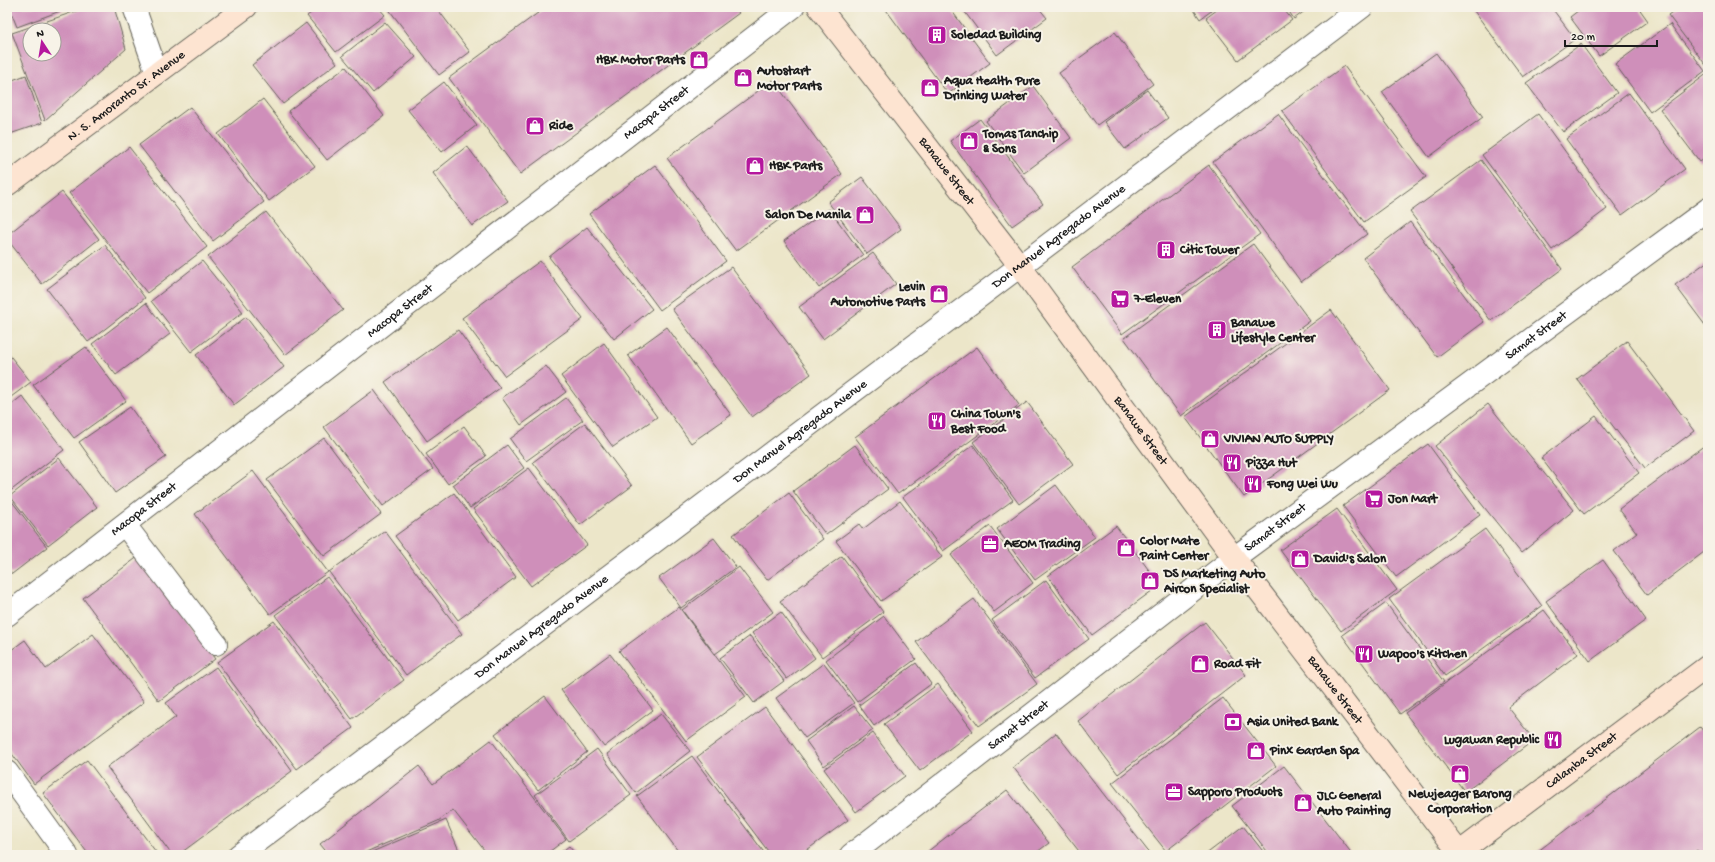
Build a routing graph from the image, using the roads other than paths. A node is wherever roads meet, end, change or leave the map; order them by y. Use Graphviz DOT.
graph roads {
  1 [pos="134,7"];
  2 [pos="246,7"];
  3 [pos="793,7"];
  4 [pos="819,7"];
  5 [pos="1362,7"];
  6 [pos="157,73"];
  7 [pos="7,186"];
  8 [pos="1708,209"];
  9 [pos="1020,266"];
  10 [pos="125,525"];
  11 [pos="1234,558"];
  12 [pos="7,615"];
  13 [pos="216,644"];
  14 [pos="1708,666"];
  15 [pos="7,772"];
  16 [pos="1459,854"];
  17 [pos="66,855"];
  18 [pos="239,855"];
  19 [pos="851,855"];
  1 -- 6 [label="street"];
  2 -- 6 [label="main road, N. S. Amoranto Sr. Avenue"];
  3 -- 10 [label="street, Macopa Street"];
  4 -- 9 [label="main road, Banawe Street"];
  5 -- 9 [label="street, Don Manuel Agregado Avenue"];
  6 -- 7 [label="main road, N. S. Amoranto Sr. Avenue"];
  8 -- 11 [label="street, Samat Street"];
  9 -- 11 [label="main road, Banawe Street"];
  9 -- 18 [label="street, Don Manuel Agregado Avenue"];
  10 -- 12 [label="street, Macopa Street"];
  10 -- 13 [label="street"];
  11 -- 16 [label="main road, Banawe Street"];
  11 -- 19 [label="street, Samat Street"];
  14 -- 16 [label="main road, Calamba Street"];
  15 -- 17 [label="street"];
}
